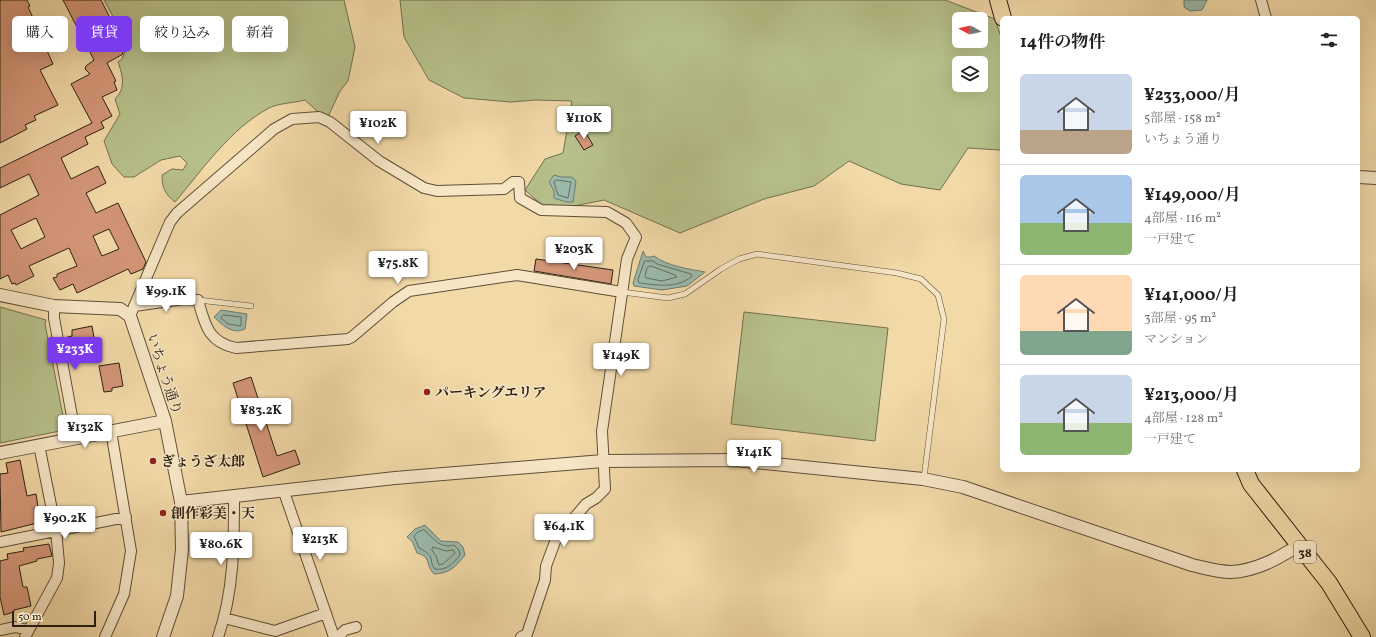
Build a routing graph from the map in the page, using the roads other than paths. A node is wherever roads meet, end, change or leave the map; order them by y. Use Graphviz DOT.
graph roads {
  1 [pos="998,0"];
  2 [pos="1261,0"];
  3 [pos="1002,16"];
  4 [pos="1265,16"];
  5 [pos="1360,177"];
  6 [pos="1376,178"];
  7 [pos="622,292"];
  8 [pos="0,295"];
  9 [pos="198,300"];
  10 [pos="54,306"];
  11 [pos="251,306"];
  12 [pos="132,311"];
  13 [pos="165,420"];
  14 [pos="111,431"];
  15 [pos="76,438"];
  16 [pos="39,445"];
  17 [pos="0,453"];
  18 [pos="603,461"];
  19 [pos="1246,472"];
  20 [pos="924,479"];
  21 [pos="284,492"];
  22 [pos="234,497"];
  23 [pos="181,502"];
  24 [pos="126,517"];
  25 [pos="56,530"];
  26 [pos="0,542"];
  27 [pos="1299,545"];
  28 [pos="326,613"];
  29 [pos="224,618"];
  30 [pos="356,627"];
  31 [pos="0,630"];
  32 [pos="26,634"];
  33 [pos="105,637"];
  34 [pos="163,637"];
  35 [pos="218,637"];
  36 [pos="334,637"];
  37 [pos="338,637"];
  38 [pos="521,637"];
  39 [pos="1362,637"];
  1 -- 3 [label="main road"];
  2 -- 4 [label="street"];
  5 -- 6 [label="street"];
  7 -- 9 [label="street"];
  7 -- 12 [label="street"];
  7 -- 18 [label="street"];
  7 -- 20 [label="lane"];
  8 -- 10 [label="street"];
  9 -- 11 [label="lane"];
  9 -- 12 [label="street"];
  10 -- 12 [label="street"];
  10 -- 15 [label="street"];
  12 -- 13 [label="street, いちょう通り"];
  13 -- 14 [label="street"];
  13 -- 23 [label="street, いちょう通り"];
  14 -- 15 [label="street"];
  14 -- 24 [label="street"];
  15 -- 16 [label="street"];
  16 -- 17 [label="street"];
  16 -- 25 [label="street"];
  18 -- 20 [label="street"];
  18 -- 21 [label="street"];
  18 -- 38 [label="street"];
  19 -- 27 [label="main road, 38"];
  20 -- 27 [label="street"];
  21 -- 22 [label="street"];
  21 -- 28 [label="street"];
  22 -- 23 [label="street"];
  22 -- 29 [label="street"];
  23 -- 34 [label="street, いちょう通り"];
  24 -- 25 [label="street"];
  24 -- 33 [label="street"];
  25 -- 26 [label="street"];
  25 -- 32 [label="street"];
  27 -- 39 [label="main road, 38"];
  28 -- 29 [label="street"];
  28 -- 36 [label="street"];
  29 -- 35 [label="street"];
  30 -- 37 [label="street"];
  31 -- 32 [label="street"];
}
